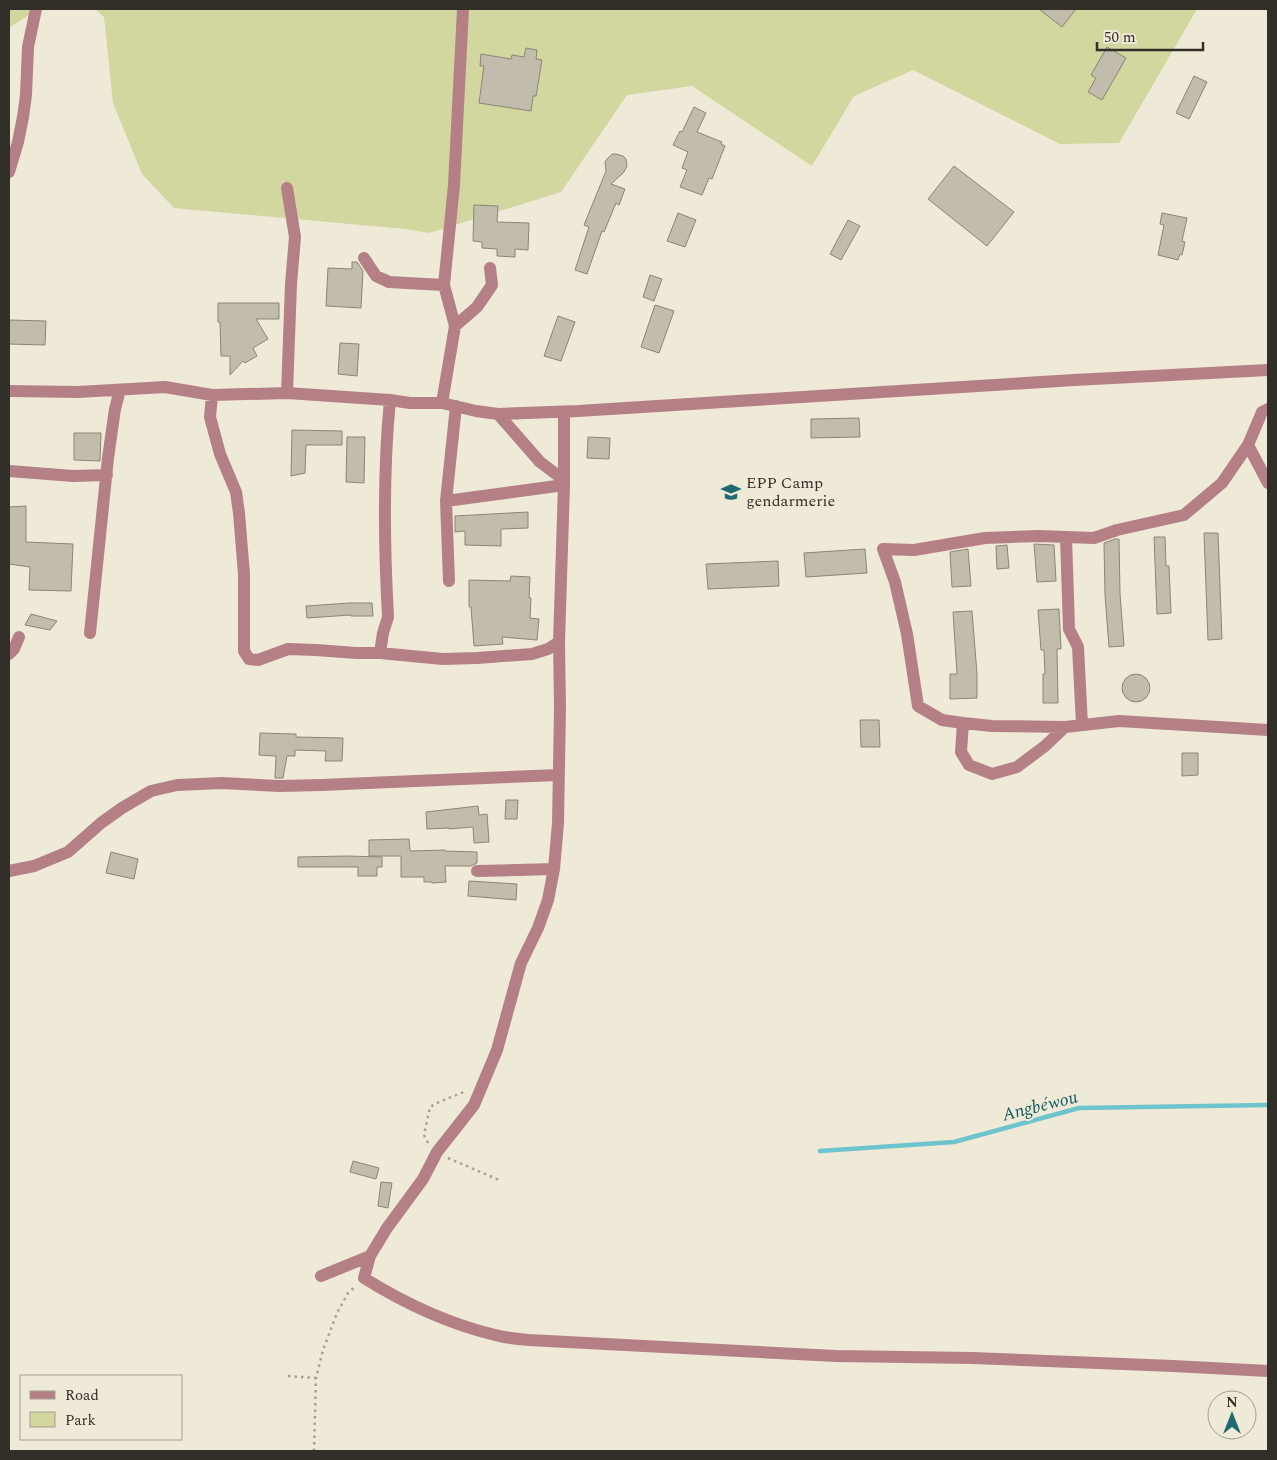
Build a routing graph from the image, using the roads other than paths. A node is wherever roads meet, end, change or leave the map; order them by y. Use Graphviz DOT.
graph roads {
  1 [pos="36,9"];
  2 [pos="463,9"];
  3 [pos="9,172"];
  4 [pos="287,188"];
  5 [pos="364,258"];
  6 [pos="490,268"];
  7 [pos="444,285"];
  8 [pos="455,326"];
  9 [pos="1268,370"];
  10 [pos="120,390"];
  11 [pos="9,391"];
  12 [pos="287,393"];
  13 [pos="212,395"];
  14 [pos="390,400"];
  15 [pos="442,403"];
  16 [pos="456,406"];
  17 [pos="1268,409"];
  18 [pos="564,412"];
  19 [pos="498,414"];
  20 [pos="1248,445"];
  21 [pos="9,471"];
  22 [pos="108,475"];
  23 [pos="564,482"];
  24 [pos="1268,483"];
  25 [pos="446,500"];
  26 [pos="1066,537"];
  27 [pos="449,582"];
  28 [pos="90,633"];
  29 [pos="19,636"];
  30 [pos="559,642"];
  31 [pos="380,652"];
  32 [pos="9,654"];
  33 [pos="963,723"];
  34 [pos="1082,725"];
  35 [pos="1065,727"];
  36 [pos="1268,730"];
  37 [pos="558,775"];
  38 [pos="554,869"];
  39 [pos="9,871"];
  40 [pos="477,871"];
  41 [pos="370,1256"];
  42 [pos="320,1276"];
  43 [pos="1268,1371"];
  1 -- 3 [label="street"];
  2 -- 7 [label="street"];
  4 -- 12 [label="street"];
  5 -- 7 [label="street"];
  6 -- 8 [label="street"];
  7 -- 8 [label="street"];
  8 -- 15 [label="street"];
  9 -- 18 [label="street"];
  10 -- 11 [label="street"];
  10 -- 13 [label="street"];
  10 -- 22 [label="street"];
  12 -- 13 [label="street"];
  12 -- 14 [label="street"];
  13 -- 31 [label="street"];
  14 -- 15 [label="street"];
  14 -- 31 [label="street"];
  15 -- 16 [label="street"];
  16 -- 19 [label="street"];
  16 -- 25 [label="street"];
  17 -- 20 [label="street"];
  18 -- 19 [label="street"];
  18 -- 23 [label="street"];
  19 -- 23 [label="street"];
  20 -- 24 [label="street"];
  20 -- 26 [label="street"];
  21 -- 22 [label="street"];
  22 -- 28 [label="street"];
  23 -- 25 [label="street"];
  23 -- 30 [label="street"];
  25 -- 27 [label="street"];
  26 -- 33 [label="street"];
  26 -- 34 [label="street"];
  29 -- 32 [label="street"];
  30 -- 31 [label="street"];
  30 -- 37 [label="street"];
  33 -- 35 [label="street"];
  33 -- 35 [label="street"];
  34 -- 35 [label="street"];
  34 -- 36 [label="street"];
  37 -- 38 [label="street"];
  37 -- 39 [label="street"];
  38 -- 40 [label="street"];
  38 -- 41 [label="street"];
  41 -- 42 [label="street"];
  41 -- 43 [label="street"];
}
